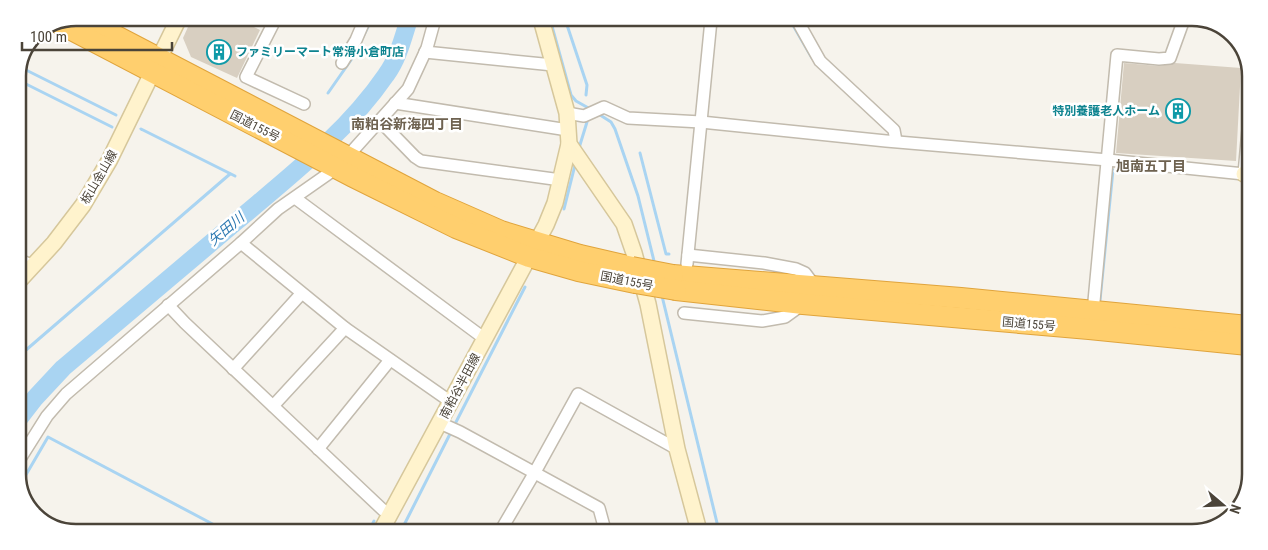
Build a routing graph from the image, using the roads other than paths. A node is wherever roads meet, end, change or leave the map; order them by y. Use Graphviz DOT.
graph roads {
  1 [pos="94,26"];
  2 [pos="174,26"];
  3 [pos="272,26"];
  4 [pos="362,26"];
  5 [pos="433,26"];
  6 [pos="543,26"];
  7 [pos="710,26"];
  8 [pos="800,26"];
  9 [pos="1182,26"];
  10 [pos="67,27"];
  11 [pos="426,52"];
  12 [pos="342,62"];
  13 [pos="553,65"];
  14 [pos="156,66"];
  15 [pos="395,103"];
  16 [pos="304,104"];
  17 [pos="567,113"];
  18 [pos="380,121"];
  19 [pos="701,122"];
  20 [pos="569,137"];
  21 [pos="896,142"];
  22 [pos="337,160"];
  23 [pos="1108,160"];
  24 [pos="1242,173"];
  25 [pos="561,180"];
  26 [pos="295,198"];
  27 [pos="241,243"];
  28 [pos="533,249"];
  29 [pos="26,263"];
  30 [pos="33,266"];
  31 [pos="681,271"];
  32 [pos="26,273"];
  33 [pos="301,294"];
  34 [pos="803,304"];
  35 [pos="168,305"];
  36 [pos="1093,312"];
  37 [pos="684,313"];
  38 [pos="1242,325"];
  39 [pos="345,328"];
  40 [pos="485,338"];
  41 [pos="1242,344"];
  42 [pos="390,360"];
  43 [pos="234,368"];
  44 [pos="451,402"];
  45 [pos="273,406"];
  46 [pos="440,423"];
  47 [pos="26,449"];
  48 [pos="318,449"];
  49 [pos="677,449"];
  50 [pos="535,472"];
  51 [pos="390,514"];
  52 [pos="385,524"];
  53 [pos="505,524"];
  54 [pos="603,524"];
  55 [pos="697,524"];
  1 -- 14 [label="highway, 国道155号"];
  2 -- 14 [label="street, 板山金山線"];
  3 -- 16 [label="street"];
  4 -- 12 [label="street"];
  5 -- 11 [label="street"];
  6 -- 13 [label="street, 南粕谷半田線"];
  7 -- 19 [label="street"];
  8 -- 21 [label="street"];
  9 -- 23 [label="street"];
  10 -- 14 [label="highway, 国道155号"];
  11 -- 13 [label="street"];
  11 -- 15 [label="street"];
  13 -- 17 [label="street, 南粕谷半田線"];
  14 -- 22 [label="highway, 国道155号"];
  14 -- 30 [label="street, 板山金山線"];
  15 -- 18 [label="street"];
  15 -- 20 [label="street"];
  17 -- 19 [label="street"];
  17 -- 20 [label="street, 南粕谷半田線"];
  18 -- 22 [label="street"];
  18 -- 25 [label="street"];
  19 -- 21 [label="street"];
  19 -- 31 [label="street"];
  20 -- 25 [label="street, 南粕谷半田線"];
  20 -- 49 [label="street"];
  21 -- 23 [label="street"];
  22 -- 26 [label="street"];
  22 -- 28 [label="highway, 国道155号"];
  23 -- 24 [label="street"];
  23 -- 36 [label="street"];
  25 -- 28 [label="street, 南粕谷半田線"];
  26 -- 27 [label="street"];
  26 -- 40 [label="street"];
  27 -- 33 [label="street"];
  27 -- 35 [label="street"];
  28 -- 31 [label="highway, 国道155号, bridge"];
  28 -- 40 [label="street, 南粕谷半田線"];
  29 -- 30 [label="street"];
  30 -- 32 [label="street, 板山金山線"];
  31 -- 34 [label="highway, 国道155号"];
  31 -- 36 [label="highway, 国道155号"];
  33 -- 39 [label="street"];
  33 -- 43 [label="street"];
  34 -- 37 [label="street"];
  34 -- 41 [label="highway, 国道155号"];
  35 -- 43 [label="street"];
  35 -- 47 [label="street"];
  36 -- 38 [label="highway, 国道155号"];
  39 -- 42 [label="street"];
  39 -- 45 [label="street"];
  40 -- 44 [label="street, 南粕谷半田線"];
  42 -- 44 [label="street"];
  42 -- 48 [label="street"];
  43 -- 45 [label="street"];
  44 -- 46 [label="street, 南粕谷半田線"];
  45 -- 48 [label="street"];
  46 -- 50 [label="street"];
  46 -- 51 [label="street, 南粕谷半田線"];
  48 -- 51 [label="street"];
  49 -- 50 [label="street"];
  49 -- 55 [label="street"];
  50 -- 53 [label="street"];
  50 -- 54 [label="street"];
  51 -- 52 [label="street, 南粕谷半田線"];
}
